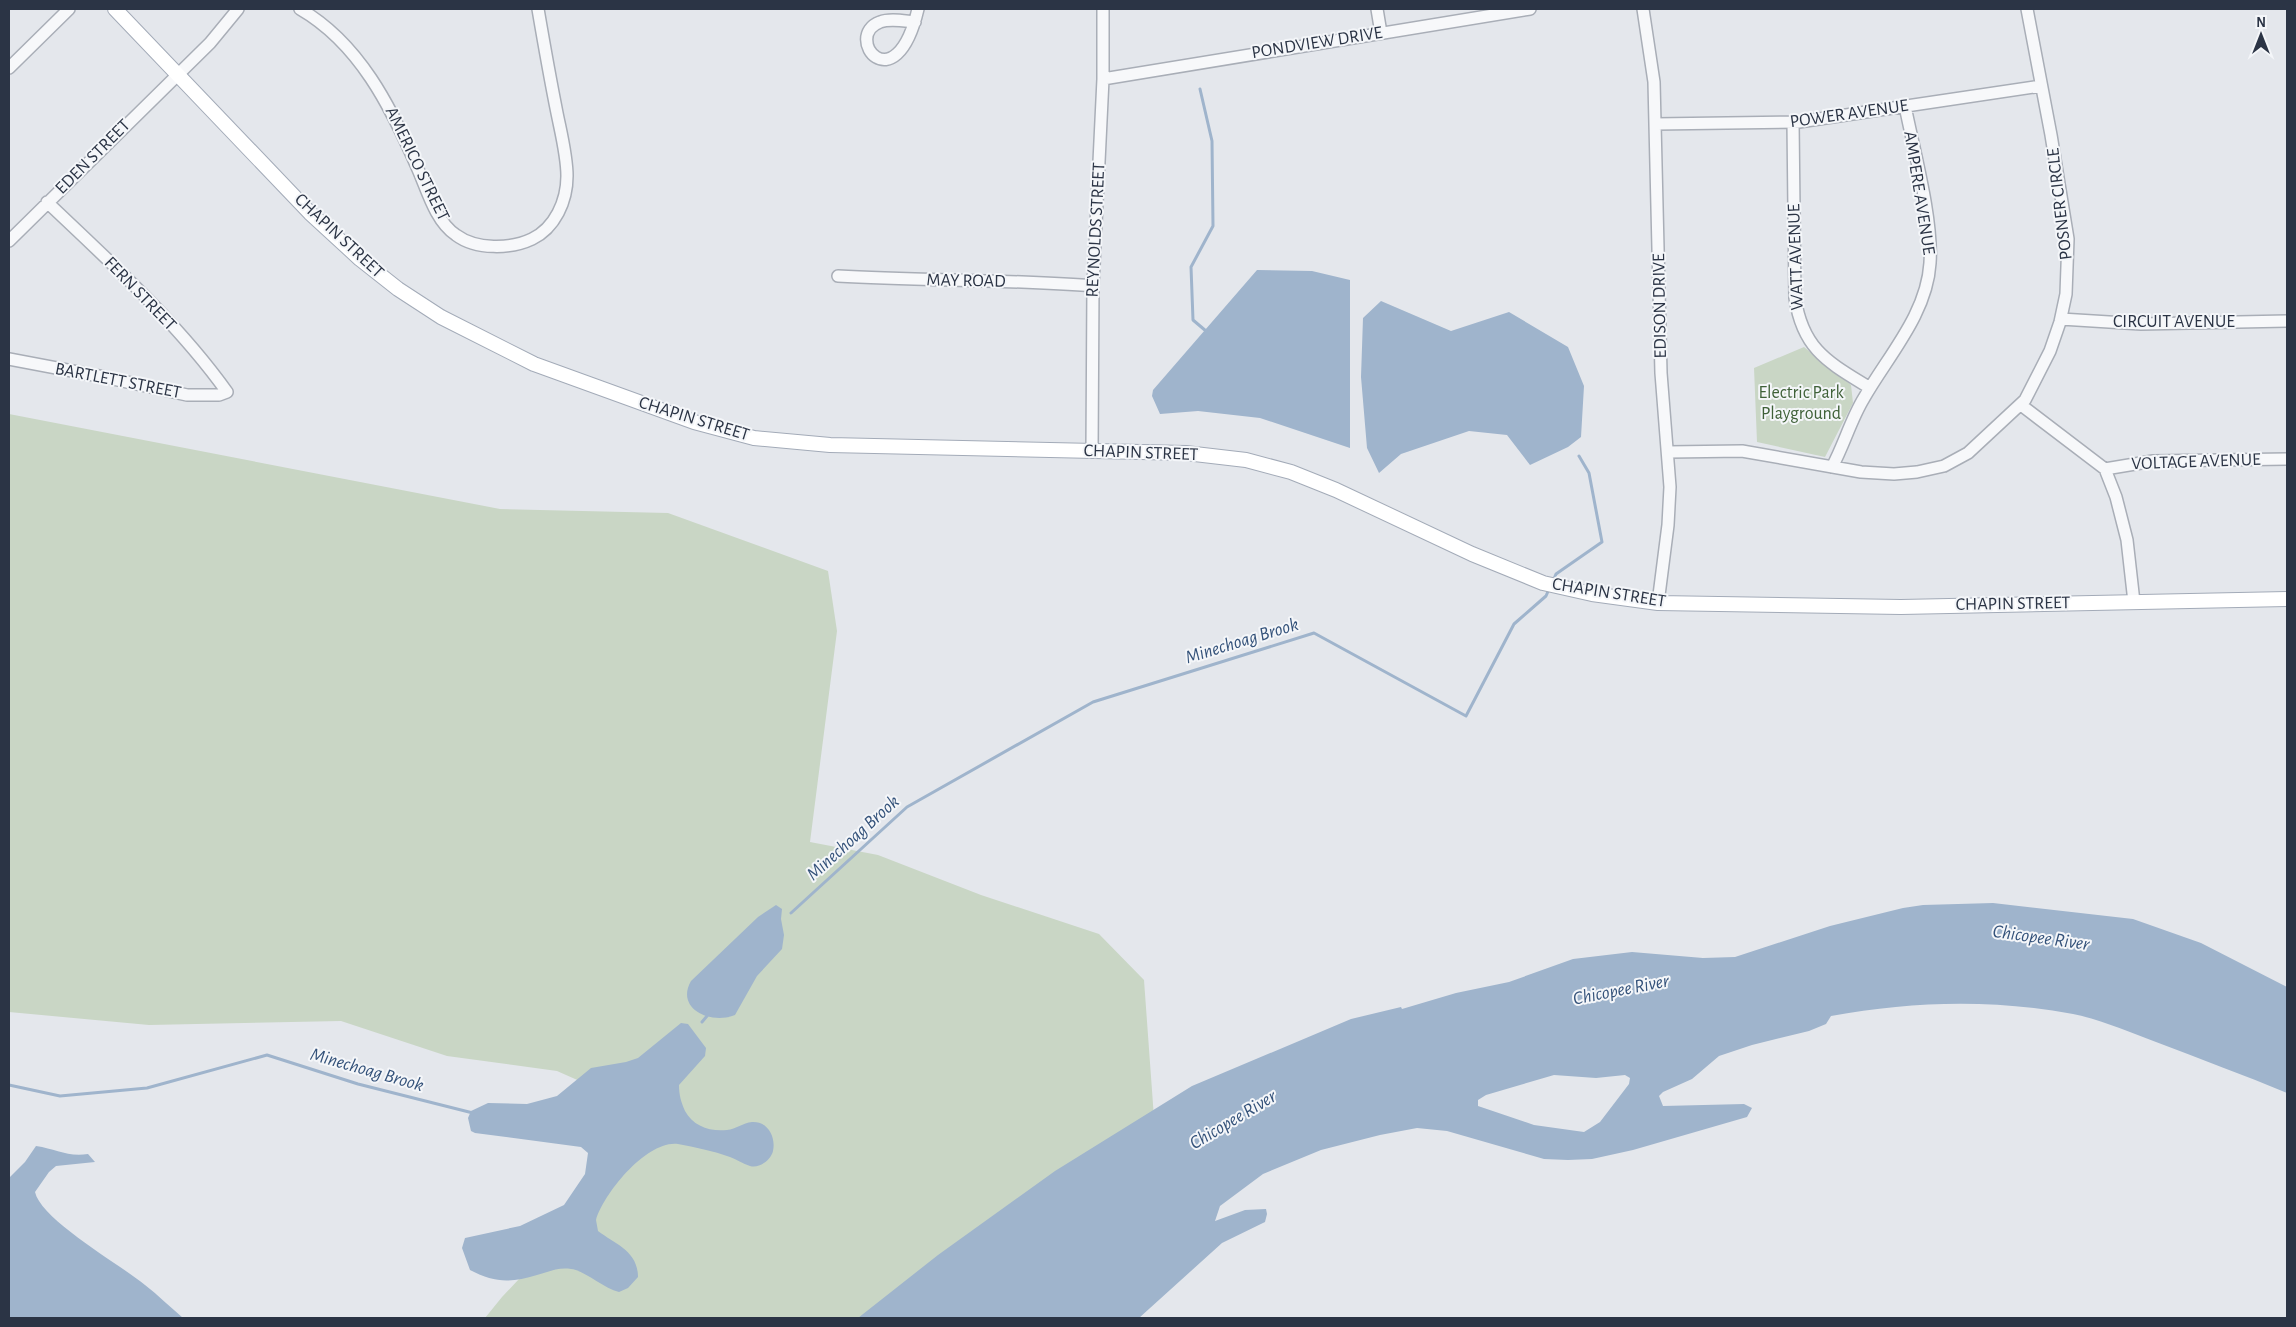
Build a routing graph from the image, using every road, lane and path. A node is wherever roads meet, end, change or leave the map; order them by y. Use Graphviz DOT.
graph roads {
  1 [pos="68,9"];
  2 [pos="115,9"];
  3 [pos="238,9"];
  4 [pos="300,9"];
  5 [pos="538,9"];
  6 [pos="918,9"];
  7 [pos="1103,9"];
  8 [pos="1376,9"];
  9 [pos="1530,9"];
  10 [pos="1643,9"];
  11 [pos="2027,9"];
  12 [pos="914,22"];
  13 [pos="1381,32"];
  14 [pos="9,68"];
  15 [pos="178,74"];
  16 [pos="1103,79"];
  17 [pos="2042,86"];
  18 [pos="1905,106"];
  19 [pos="1793,122"];
  20 [pos="1656,124"];
  21 [pos="47,202"];
  22 [pos="9,241"];
  23 [pos="838,276"];
  24 [pos="1093,286"];
  25 [pos="2061,319"];
  26 [pos="2287,321"];
  27 [pos="9,360"];
  28 [pos="1870,388"];
  29 [pos="227,392"];
  30 [pos="2021,405"];
  31 [pos="1092,451"];
  32 [pos="1669,452"];
  33 [pos="2287,459"];
  34 [pos="1832,467"];
  35 [pos="2105,469"];
  36 [pos="2287,599"];
  37 [pos="2134,602"];
  38 [pos="1658,603"];
  1 -- 14 [label="street"];
  2 -- 15 [label="main road, CHAPIN STREET"];
  3 -- 15 [label="street, EDEN STREET"];
  4 -- 5 [label="street, AMERICO STREET"];
  6 -- 12 [label="street"];
  7 -- 16 [label="street, REYNOLDS STREET"];
  8 -- 13 [label="street"];
  9 -- 13 [label="street, PONDVIEW DRIVE"];
  10 -- 20 [label="street, EDISON DRIVE"];
  11 -- 17 [label="street, POSNER CIRCLE"];
  12 -- 12 [label="street"];
  13 -- 16 [label="street, PONDVIEW DRIVE"];
  15 -- 21 [label="street, EDEN STREET"];
  15 -- 31 [label="main road, CHAPIN STREET"];
  16 -- 24 [label="street, REYNOLDS STREET"];
  17 -- 18 [label="street, POWER AVENUE"];
  17 -- 25 [label="street, POSNER CIRCLE"];
  18 -- 19 [label="street, POWER AVENUE"];
  18 -- 28 [label="street, AMPERE AVENUE"];
  19 -- 20 [label="street, POWER AVENUE"];
  19 -- 28 [label="street, WATT AVENUE"];
  20 -- 32 [label="street, EDISON DRIVE"];
  21 -- 22 [label="street, EDEN STREET"];
  21 -- 29 [label="street, FERN STREET"];
  23 -- 24 [label="street, MAY ROAD"];
  24 -- 31 [label="street, REYNOLDS STREET"];
  25 -- 26 [label="street, CIRCUIT AVENUE"];
  25 -- 30 [label="street, POSNER CIRCLE"];
  27 -- 29 [label="street, BARTLETT STREET"];
  28 -- 34 [label="street, AMPERE AVENUE"];
  30 -- 34 [label="street, POSNER CIRCLE"];
  30 -- 35 [label="street"];
  31 -- 38 [label="main road, CHAPIN STREET"];
  32 -- 34 [label="street, POSNER CIRCLE"];
  32 -- 38 [label="street, EDISON DRIVE"];
  33 -- 35 [label="street, VOLTAGE AVENUE"];
  35 -- 37 [label="street"];
  36 -- 37 [label="main road, CHAPIN STREET"];
  37 -- 38 [label="main road, CHAPIN STREET"];
}
